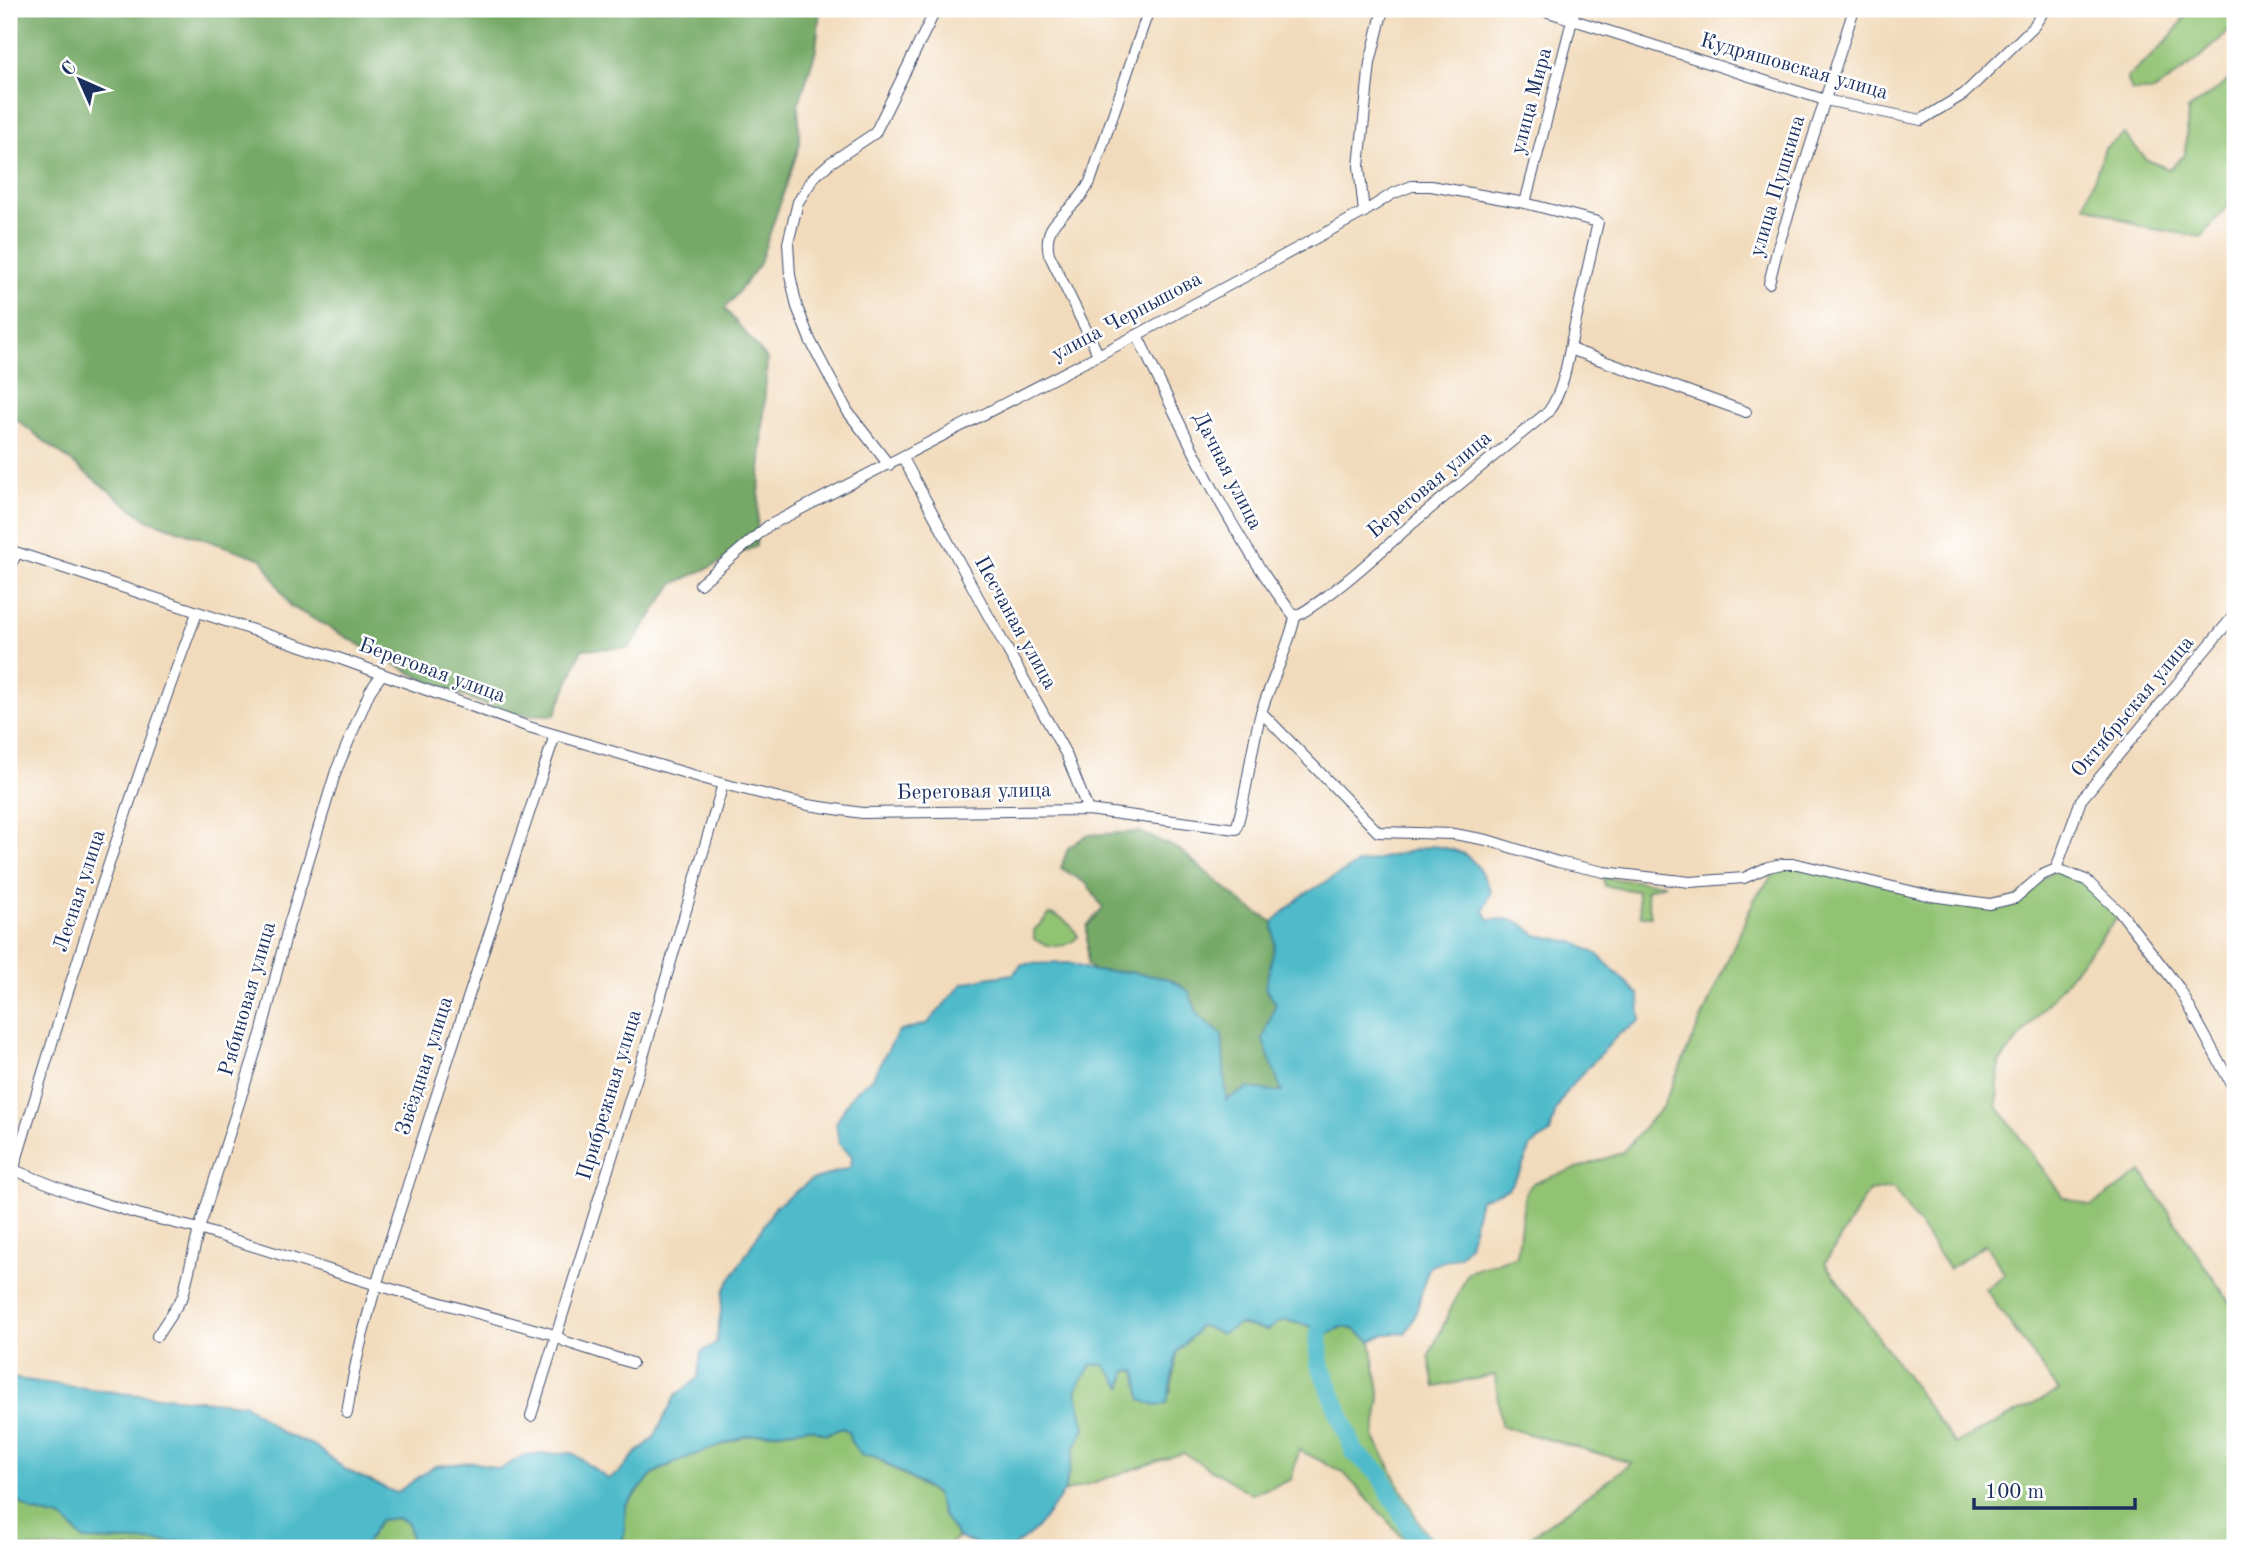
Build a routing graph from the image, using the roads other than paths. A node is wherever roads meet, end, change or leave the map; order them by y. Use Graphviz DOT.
graph roads {
  1 [pos="936,9"];
  2 [pos="1149,9"];
  3 [pos="1382,9"];
  4 [pos="1539,9"];
  5 [pos="1854,9"];
  6 [pos="2045,9"];
  7 [pos="1573,14"];
  8 [pos="1825,100"];
  9 [pos="1525,203"];
  10 [pos="1364,212"];
  11 [pos="1598,222"];
  12 [pos="1769,283"];
  13 [pos="1137,335"];
  14 [pos="1570,349"];
  15 [pos="1098,354"];
  16 [pos="1746,412"];
  17 [pos="904,458"];
  18 [pos="889,465"];
  19 [pos="13,552"];
  20 [pos="9,568"];
  21 [pos="700,584"];
  22 [pos="197,613"];
  23 [pos="2235,614"];
  24 [pos="1295,617"];
  25 [pos="382,674"];
  26 [pos="1261,712"];
  27 [pos="555,735"];
  28 [pos="723,784"];
  29 [pos="1088,810"];
  30 [pos="2056,869"];
  31 [pos="2235,1091"];
  32 [pos="11,1169"];
  33 [pos="9,1184"];
  34 [pos="199,1229"];
  35 [pos="377,1285"];
  36 [pos="555,1335"];
  37 [pos="157,1336"];
  38 [pos="632,1363"];
  39 [pos="347,1413"];
  40 [pos="531,1416"];
  1 -- 18 [label="street"];
  2 -- 15 [label="street"];
  3 -- 10 [label="street"];
  4 -- 7 [label="street, Кудряшовская улица"];
  5 -- 8 [label="street, улица Пушкина"];
  6 -- 8 [label="street, Кудряшовская улица"];
  7 -- 8 [label="street, Кудряшовская улица"];
  7 -- 9 [label="street, улица Мира"];
  8 -- 12 [label="street, улица Пушкина"];
  9 -- 10 [label="street, улица Чернышова"];
  9 -- 11 [label="street, улица Чернышова"];
  10 -- 13 [label="street, улица Чернышова"];
  11 -- 14 [label="street, Береговая улица"];
  13 -- 15 [label="street, улица Чернышова"];
  13 -- 24 [label="street, Дачная улица"];
  14 -- 16 [label="street"];
  14 -- 24 [label="street, Береговая улица"];
  15 -- 17 [label="street, улица Чернышова"];
  17 -- 18 [label="street, улица Чернышова"];
  17 -- 29 [label="street, Песчаная улица"];
  18 -- 21 [label="street, улица Чернышова"];
  19 -- 20 [label="street"];
  19 -- 22 [label="street, Береговая улица"];
  22 -- 25 [label="street, Береговая улица"];
  22 -- 32 [label="street, Лесная улица"];
  23 -- 30 [label="street, Октябрьская улица"];
  24 -- 26 [label="street, Береговая улица"];
  25 -- 27 [label="street, Береговая улица"];
  25 -- 34 [label="street, Рябиновая улица"];
  26 -- 29 [label="street, Береговая улица"];
  26 -- 30 [label="street"];
  27 -- 28 [label="street, Береговая улица"];
  27 -- 35 [label="street, Звёздная улица"];
  28 -- 29 [label="street, Береговая улица"];
  28 -- 36 [label="street, Прибрежная улица"];
  30 -- 31 [label="street"];
  32 -- 33 [label="street, Лесная улица"];
  32 -- 34 [label="street"];
  34 -- 35 [label="street"];
  34 -- 37 [label="street, Рябиновая улица"];
  35 -- 36 [label="street"];
  35 -- 39 [label="street, Звёздная улица"];
  36 -- 38 [label="street"];
  36 -- 40 [label="street, Прибрежная улица"];
}
